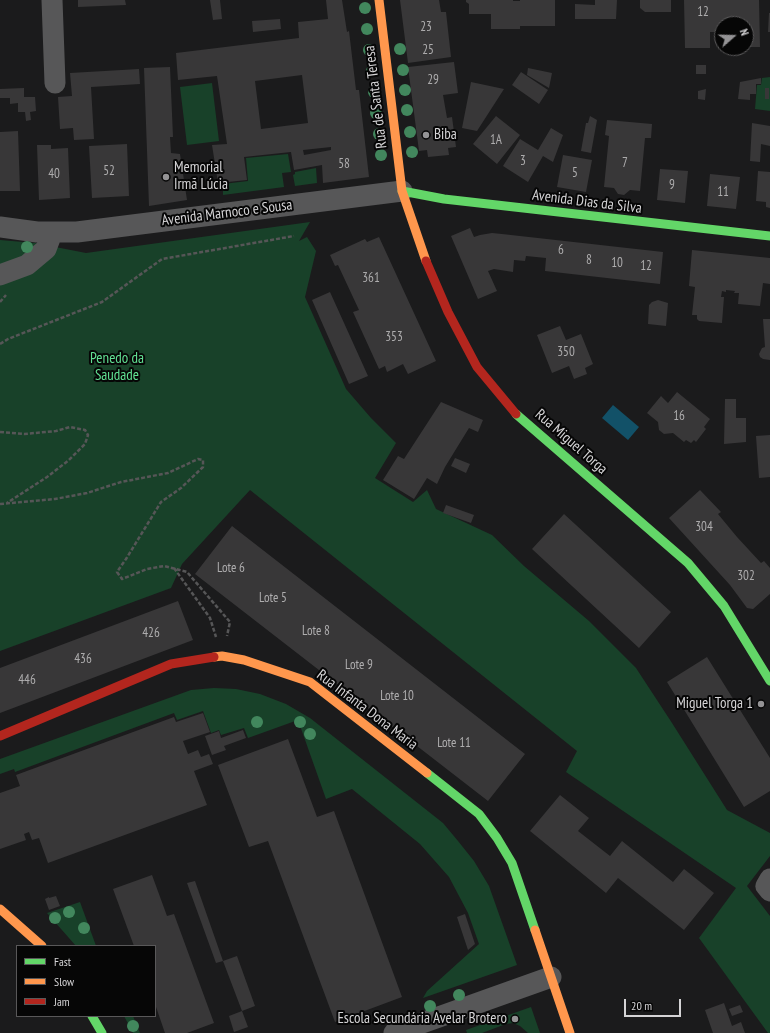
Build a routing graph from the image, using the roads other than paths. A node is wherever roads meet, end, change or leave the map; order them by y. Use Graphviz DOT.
graph roads {
  1 [pos="52,0"];
  2 [pos="379,0"];
  3 [pos="55,83"];
  4 [pos="402,191"];
  5 [pos="0,227"];
  6 [pos="52,233"];
  7 [pos="770,236"];
  8 [pos="0,275"];
  9 [pos="770,681"];
  10 [pos="0,736"];
  11 [pos="770,879"];
  12 [pos="770,891"];
  13 [pos="0,909"];
  14 [pos="41,945"];
  15 [pos="551,977"];
  16 [pos="93,1017"];
  17 [pos="102,1033"];
  18 [pos="394,1033"];
  19 [pos="570,1033"];
  1 -- 3 [label="street"];
  2 -- 4 [label="street, Rua de Santa Teresa"];
  4 -- 6 [label="street, Avenida Marnoco e Sousa"];
  4 -- 7 [label="street, Avenida Dias da Silva"];
  4 -- 9 [label="street, Rua Miguel Torga"];
  5 -- 6 [label="street, Avenida Marnoco e Sousa"];
  6 -- 8 [label="street"];
  10 -- 15 [label="street, Rua Infanta Dona Maria"];
  11 -- 12 [label="street"];
  13 -- 14 [label="street"];
  15 -- 18 [label="street"];
  15 -- 19 [label="street, Rua Infanta Dona Maria"];
  16 -- 17 [label="street"];
}
